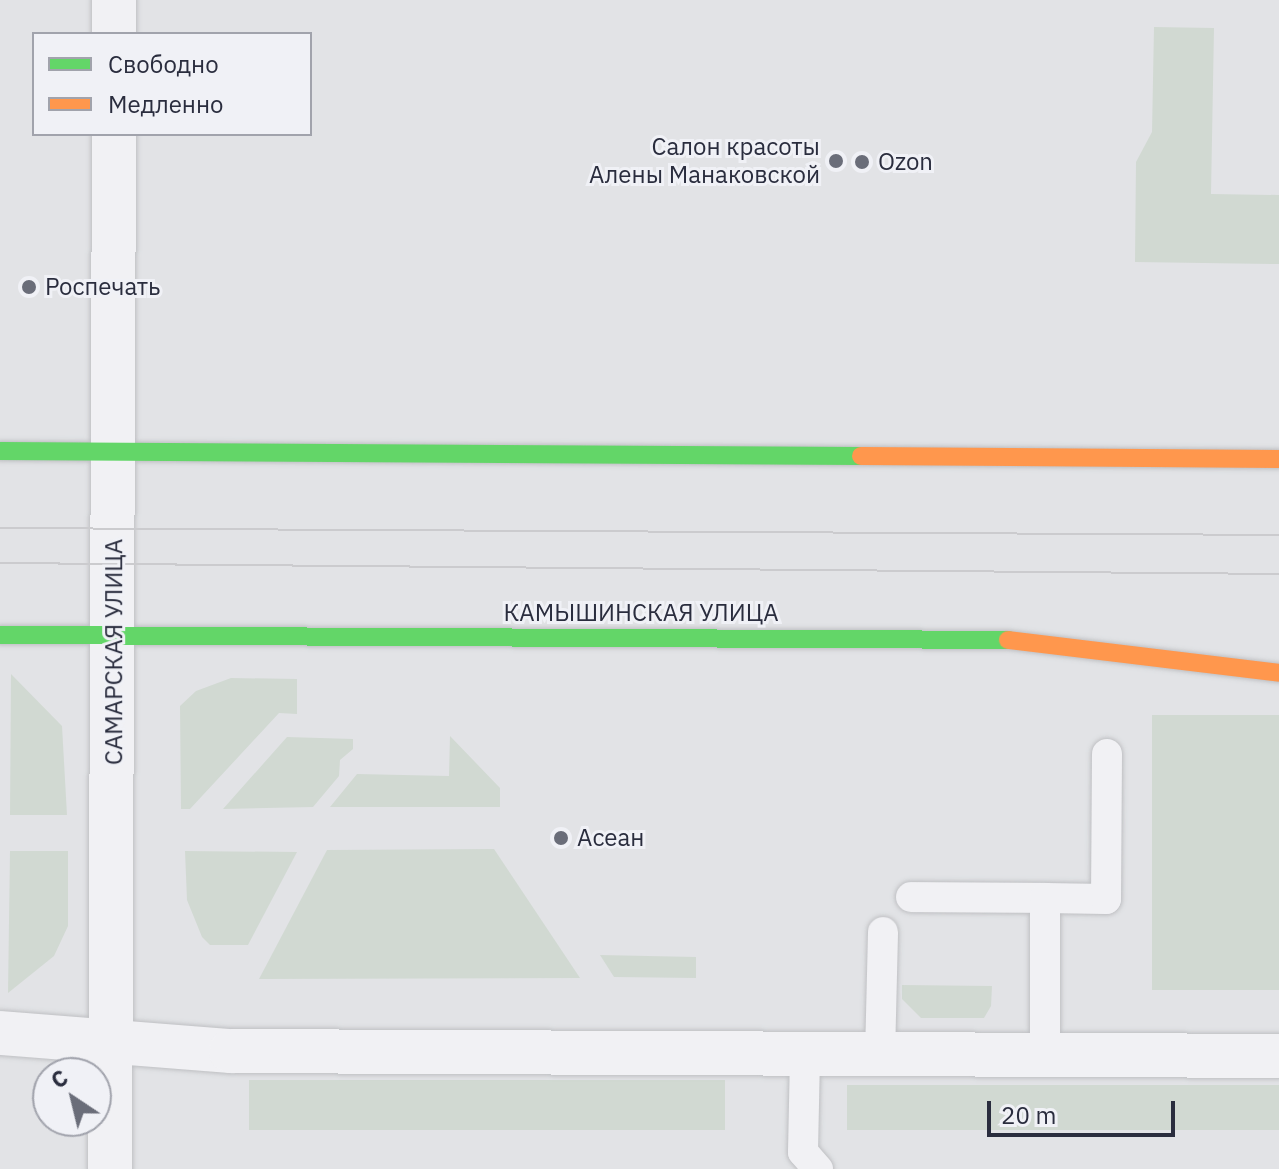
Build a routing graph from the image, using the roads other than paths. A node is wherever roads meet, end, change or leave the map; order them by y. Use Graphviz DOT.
graph roads {
  1 [pos="114,0"];
  2 [pos="114,32"];
  3 [pos="114,136"];
  4 [pos="0,451"];
  5 [pos="114,452"];
  6 [pos="1279,459"];
  7 [pos="0,635"];
  8 [pos="115,635"];
  9 [pos="1279,673"];
  10 [pos="1107,754"];
  11 [pos="911,897"];
  12 [pos="1045,898"];
  13 [pos="883,932"];
  14 [pos="0,1033"];
  15 [pos="112,1042"];
  16 [pos="805,1056"];
  17 [pos="880,1056"];
  18 [pos="1045,1056"];
  19 [pos="1279,1056"];
  20 [pos="110,1169"];
  21 [pos="818,1169"];
  1 -- 2 [label="street"];
  3 -- 5 [label="street, САМАРСКАЯ УЛИЦА"];
  4 -- 5 [label="main road"];
  5 -- 6 [label="main road"];
  5 -- 8 [label="street, САМАРСКАЯ УЛИЦА"];
  7 -- 8 [label="main road, КАМЫШИНСКАЯ УЛИЦА"];
  8 -- 9 [label="main road, КАМЫШИНСКАЯ УЛИЦА"];
  8 -- 15 [label="street, САМАРСКАЯ УЛИЦА"];
  10 -- 12 [label="lane"];
  11 -- 12 [label="lane"];
  12 -- 18 [label="lane"];
  13 -- 17 [label="lane"];
  14 -- 15 [label="street"];
  15 -- 16 [label="street"];
  15 -- 20 [label="street, САМАРСКАЯ УЛИЦА"];
  16 -- 17 [label="street"];
  16 -- 21 [label="lane"];
  17 -- 18 [label="street"];
  18 -- 19 [label="street"];
}
